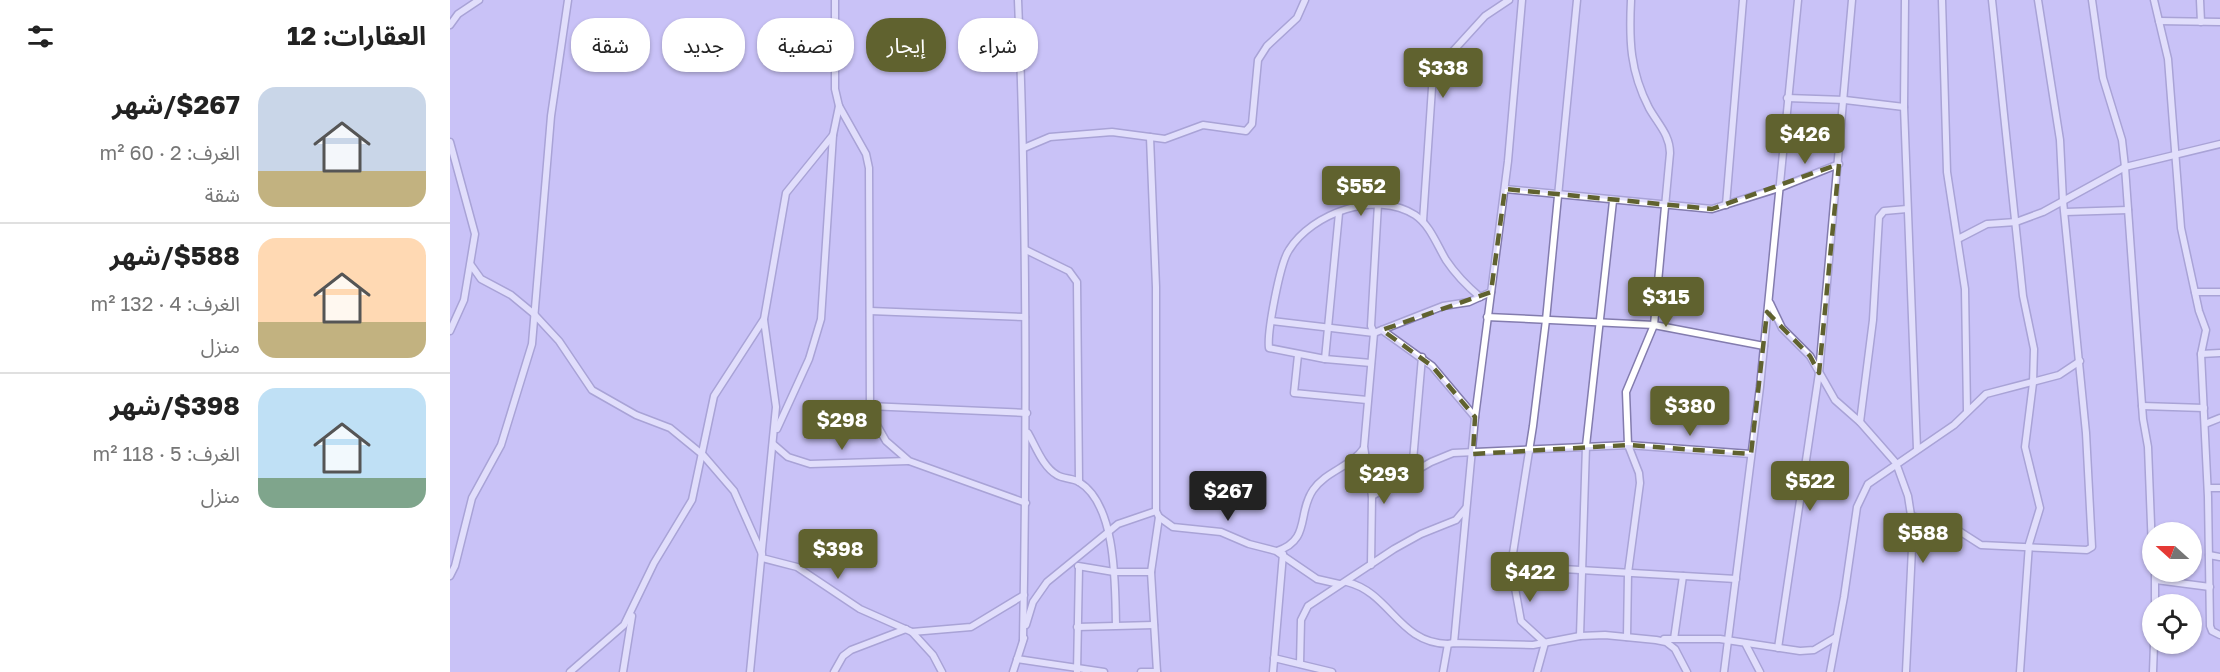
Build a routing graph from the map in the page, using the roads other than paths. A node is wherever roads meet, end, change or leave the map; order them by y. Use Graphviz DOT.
graph roads {
  1 [pos="479,0"];
  2 [pos="568,0"];
  3 [pos="835,0"];
  4 [pos="1018,0"];
  5 [pos="1305,0"];
  6 [pos="1509,0"];
  7 [pos="1522,0"];
  8 [pos="1577,0"];
  9 [pos="1631,0"];
  10 [pos="1743,0"];
  11 [pos="1798,0"];
  12 [pos="1852,0"];
  13 [pos="1905,0"];
  14 [pos="1942,0"];
  15 [pos="1992,0"];
  16 [pos="2038,0"];
  17 [pos="2092,0"];
  18 [pos="2154,0"];
  19 [pos="2200,0"];
  20 [pos="2158,21"];
  21 [pos="2201,22"];
  22 [pos="2220,22"];
  23 [pos="450,25"];
  24 [pos="1787,98"];
  25 [pos="1845,100"];
  26 [pos="839,106"];
  27 [pos="1904,107"];
  28 [pos="833,135"];
  29 [pos="1150,137"];
  30 [pos="450,142"];
  31 [pos="2220,144"];
  32 [pos="1024,147"];
  33 [pos="2174,154"];
  34 [pos="1839,164"];
  35 [pos="2125,167"];
  36 [pos="1779,188"];
  37 [pos="1505,189"];
  38 [pos="1558,195"];
  39 [pos="1613,201"];
  40 [pos="2063,201"];
  41 [pos="1378,204"];
  42 [pos="1726,205"];
  43 [pos="1664,206"];
  44 [pos="1908,209"];
  45 [pos="2128,210"];
  46 [pos="2065,212"];
  47 [pos="1339,213"];
  48 [pos="1423,221"];
  49 [pos="2016,222"];
  50 [pos="1958,239"];
  51 [pos="1026,250"];
  52 [pos="471,265"];
  53 [pos="1491,292"];
  54 [pos="2195,292"];
  55 [pos="2220,292"];
  56 [pos="1480,297"];
  57 [pos="1769,300"];
  58 [pos="870,311"];
  59 [pos="534,314"];
  60 [pos="1487,316"];
  61 [pos="1025,317"];
  62 [pos="764,319"];
  63 [pos="1546,320"];
  64 [pos="1272,321"];
  65 [pos="1600,323"];
  66 [pos="1654,325"];
  67 [pos="1328,328"];
  68 [pos="1382,330"];
  69 [pos="450,332"];
  70 [pos="1374,333"];
  71 [pos="1764,346"];
  72 [pos="2220,353"];
  73 [pos="2201,354"];
  74 [pos="1298,355"];
  75 [pos="1422,357"];
  76 [pos="1325,359"];
  77 [pos="2080,361"];
  78 [pos="1371,363"];
  79 [pos="1819,373"];
  80 [pos="2033,383"];
  81 [pos="1367,400"];
  82 [pos="868,406"];
  83 [pos="2142,406"];
  84 [pos="2204,408"];
  85 [pos="1966,411"];
  86 [pos="1027,413"];
  87 [pos="1475,417"];
  88 [pos="2220,418"];
  89 [pos="1860,423"];
  90 [pos="2205,424"];
  91 [pos="1027,432"];
  92 [pos="775,435"];
  93 [pos="773,444"];
  94 [pos="1628,445"];
  95 [pos="1586,446"];
  96 [pos="1364,447"];
  97 [pos="1530,448"];
  98 [pos="1917,449"];
  99 [pos="1473,454"];
  100 [pos="1751,454"];
  101 [pos="703,455"];
  102 [pos="909,461"];
  103 [pos="1896,463"];
  104 [pos="1413,472"];
  105 [pos="1079,482"];
  106 [pos="2208,488"];
  107 [pos="2220,488"];
  108 [pos="1372,496"];
  109 [pos="1026,503"];
  110 [pos="1467,507"];
  111 [pos="1158,514"];
  112 [pos="1912,516"];
  113 [pos="2151,522"];
  114 [pos="1108,532"];
  115 [pos="2028,548"];
  116 [pos="1280,553"];
  117 [pos="2209,555"];
  118 [pos="762,556"];
  119 [pos="2220,557"];
  120 [pos="1069,565"];
  121 [pos="1371,565"];
  122 [pos="1511,566"];
  123 [pos="1079,567"];
  124 [pos="1580,570"];
  125 [pos="1114,572"];
  126 [pos="1151,572"];
  127 [pos="1628,573"];
  128 [pos="450,576"];
  129 [pos="1683,576"];
  130 [pos="1736,579"];
  131 [pos="1347,582"];
  132 [pos="2176,582"];
  133 [pos="1340,584"];
  134 [pos="2210,587"];
  135 [pos="1024,595"];
  136 [pos="633,611"];
  137 [pos="1116,625"];
  138 [pos="1154,625"];
  139 [pos="1077,627"];
  140 [pos="910,630"];
  141 [pos="2220,635"];
  142 [pos="1580,636"];
  143 [pos="1627,637"];
  144 [pos="1836,637"];
  145 [pos="1674,639"];
  146 [pos="1023,640"];
  147 [pos="1656,640"];
  148 [pos="1729,641"];
  149 [pos="1545,643"];
  150 [pos="1450,644"];
  151 [pos="1746,645"];
  152 [pos="1778,648"];
  153 [pos="2154,654"];
  154 [pos="1017,658"];
  155 [pos="1274,658"];
  156 [pos="1300,664"];
  157 [pos="1077,669"];
  158 [pos="570,672"];
  159 [pos="623,672"];
  160 [pos="750,672"];
  161 [pos="834,672"];
  162 [pos="942,672"];
  163 [pos="1013,672"];
  164 [pos="1104,672"];
  165 [pos="1141,672"];
  166 [pos="1157,672"];
  167 [pos="1273,672"];
  168 [pos="1332,672"];
  169 [pos="1443,672"];
  170 [pos="1537,672"];
  171 [pos="1687,672"];
  172 [pos="1724,672"];
  173 [pos="1760,672"];
  174 [pos="1830,672"];
  175 [pos="1906,672"];
  176 [pos="2020,672"];
  177 [pos="2153,672"];
  1 -- 23 [label="street"];
  2 -- 59 [label="street"];
  3 -- 26 [label="street"];
  4 -- 32 [label="street"];
  5 -- 29 [label="street"];
  6 -- 48 [label="street"];
  7 -- 37 [label="street"];
  8 -- 38 [label="street"];
  9 -- 43 [label="street"];
  10 -- 42 [label="street"];
  11 -- 24 [label="street"];
  12 -- 25 [label="street"];
  13 -- 27 [label="street"];
  14 -- 50 [label="street"];
  15 -- 49 [label="street"];
  16 -- 40 [label="street"];
  17 -- 35 [label="street"];
  18 -- 20 [label="street"];
  19 -- 21 [label="street"];
  20 -- 21 [label="street"];
  20 -- 33 [label="street"];
  21 -- 22 [label="street"];
  24 -- 25 [label="street"];
  24 -- 36 [label="street"];
  25 -- 27 [label="street"];
  25 -- 34 [label="street"];
  26 -- 28 [label="street"];
  26 -- 58 [label="street"];
  27 -- 44 [label="street"];
  28 -- 62 [label="street"];
  28 -- 92 [label="street"];
  29 -- 32 [label="street"];
  29 -- 111 [label="street"];
  30 -- 52 [label="street"];
  31 -- 33 [label="street"];
  32 -- 51 [label="street"];
  33 -- 35 [label="street"];
  33 -- 54 [label="street"];
  34 -- 36 [label="street"];
  34 -- 79 [label="street"];
  35 -- 40 [label="street"];
  35 -- 45 [label="street"];
  36 -- 42 [label="street"];
  36 -- 57 [label="street"];
  37 -- 38 [label="street"];
  37 -- 53 [label="street"];
  38 -- 39 [label="street"];
  38 -- 63 [label="street"];
  39 -- 43 [label="street"];
  39 -- 65 [label="street"];
  40 -- 46 [label="street"];
  40 -- 49 [label="street"];
  41 -- 47 [label="street"];
  41 -- 48 [label="street"];
  41 -- 70 [label="street"];
  42 -- 43 [label="street"];
  43 -- 66 [label="street"];
  44 -- 89 [label="street"];
  44 -- 98 [label="street"];
  45 -- 46 [label="street"];
  45 -- 83 [label="street"];
  46 -- 77 [label="street"];
  47 -- 64 [label="street"];
  47 -- 67 [label="street"];
  48 -- 56 [label="street"];
  49 -- 50 [label="street"];
  49 -- 80 [label="street"];
  50 -- 85 [label="street"];
  51 -- 61 [label="street"];
  51 -- 105 [label="street"];
  52 -- 59 [label="street"];
  52 -- 69 [label="street"];
  53 -- 56 [label="street"];
  53 -- 60 [label="street"];
  54 -- 55 [label="street"];
  54 -- 73 [label="street"];
  56 -- 68 [label="street"];
  57 -- 71 [label="street"];
  57 -- 79 [label="street"];
  58 -- 61 [label="street"];
  58 -- 82 [label="street"];
  59 -- 101 [label="street"];
  59 -- 128 [label="street"];
  60 -- 63 [label="street"];
  60 -- 87 [label="street"];
  61 -- 86 [label="street"];
  62 -- 92 [label="street"];
  62 -- 101 [label="street"];
  63 -- 65 [label="street"];
  63 -- 97 [label="street"];
  64 -- 67 [label="street"];
  64 -- 74 [label="street"];
  65 -- 66 [label="street"];
  65 -- 95 [label="street"];
  66 -- 71 [label="street"];
  66 -- 94 [label="street"];
  67 -- 70 [label="street"];
  67 -- 76 [label="street"];
  68 -- 70 [label="street"];
  68 -- 75 [label="street"];
  70 -- 78 [label="street"];
  71 -- 100 [label="street"];
  72 -- 73 [label="street"];
  73 -- 84 [label="street"];
  74 -- 76 [label="street"];
  74 -- 81 [label="street"];
  75 -- 87 [label="street"];
  75 -- 104 [label="street"];
  76 -- 78 [label="street"];
  77 -- 80 [label="street"];
  77 -- 115 [label="street"];
  78 -- 81 [label="street"];
  79 -- 89 [label="street"];
  79 -- 152 [label="street"];
  80 -- 85 [label="street"];
  80 -- 115 [label="street"];
  81 -- 96 [label="street"];
  82 -- 86 [label="street"];
  82 -- 102 [label="street"];
  83 -- 84 [label="street"];
  83 -- 113 [label="street"];
  84 -- 90 [label="street"];
  85 -- 98 [label="street"];
  86 -- 91 [label="street"];
  87 -- 99 [label="street"];
  88 -- 90 [label="street"];
  89 -- 103 [label="street"];
  90 -- 106 [label="street"];
  91 -- 105 [label="street"];
  91 -- 109 [label="street"];
  92 -- 93 [label="street"];
  93 -- 102 [label="street"];
  93 -- 118 [label="street"];
  94 -- 95 [label="street"];
  94 -- 100 [label="street"];
  94 -- 127 [label="street"];
  95 -- 97 [label="street"];
  95 -- 124 [label="street"];
  96 -- 108 [label="street"];
  96 -- 116 [label="street"];
  97 -- 99 [label="street"];
  97 -- 122 [label="street"];
  98 -- 103 [label="street"];
  99 -- 104 [label="street"];
  99 -- 110 [label="street"];
  100 -- 130 [label="street"];
  101 -- 118 [label="street"];
  101 -- 136 [label="street"];
  102 -- 109 [label="street"];
  103 -- 112 [label="street"];
  103 -- 144 [label="street"];
  104 -- 108 [label="street"];
  105 -- 114 [label="street"];
  106 -- 107 [label="street"];
  106 -- 117 [label="street"];
  108 -- 121 [label="street"];
  109 -- 135 [label="street"];
  110 -- 121 [label="street"];
  110 -- 150 [label="street"];
  111 -- 114 [label="street"];
  111 -- 116 [label="street"];
  111 -- 126 [label="street"];
  112 -- 115 [label="street"];
  112 -- 175 [label="street"];
  114 -- 120 [label="street"];
  114 -- 125 [label="street"];
  115 -- 176 [label="street"];
  116 -- 133 [label="street"];
  116 -- 155 [label="street"];
  117 -- 119 [label="street"];
  117 -- 134 [label="street"];
  118 -- 140 [label="street"];
  118 -- 160 [label="street"];
  120 -- 123 [label="street"];
  120 -- 146 [label="street"];
  121 -- 131 [label="street"];
  122 -- 124 [label="street"];
  122 -- 149 [label="street"];
  123 -- 125 [label="street"];
  123 -- 139 [label="street"];
  124 -- 127 [label="street"];
  124 -- 142 [label="street"];
  125 -- 126 [label="street"];
  125 -- 137 [label="street"];
  126 -- 138 [label="street"];
  127 -- 129 [label="street"];
  127 -- 143 [label="street"];
  129 -- 130 [label="street"];
  129 -- 145 [label="street"];
  130 -- 148 [label="street"];
  131 -- 133 [label="street"];
  131 -- 150 [label="street"];
  132 -- 134 [label="street"];
  133 -- 156 [label="street"];
  134 -- 141 [label="street"];
  135 -- 140 [label="street"];
  135 -- 146 [label="street"];
  136 -- 158 [label="street"];
  136 -- 159 [label="street"];
  137 -- 138 [label="street"];
  137 -- 139 [label="street"];
  138 -- 166 [label="street"];
  139 -- 157 [label="street"];
  140 -- 161 [label="street"];
  140 -- 162 [label="street"];
  142 -- 143 [label="street"];
  142 -- 149 [label="street"];
  143 -- 147 [label="street"];
  144 -- 152 [label="street"];
  144 -- 174 [label="street"];
  145 -- 147 [label="street"];
  145 -- 148 [label="street"];
  146 -- 154 [label="street"];
  147 -- 171 [label="street"];
  148 -- 151 [label="street"];
  148 -- 172 [label="street"];
  149 -- 150 [label="street"];
  149 -- 170 [label="street"];
  150 -- 169 [label="street"];
  151 -- 152 [label="street"];
  151 -- 173 [label="street"];
  153 -- 177 [label="street"];
  154 -- 157 [label="street"];
  154 -- 163 [label="street"];
  155 -- 156 [label="street"];
  155 -- 167 [label="street"];
  156 -- 168 [label="street"];
  157 -- 164 [label="street"];
  165 -- 166 [label="street"];
}
